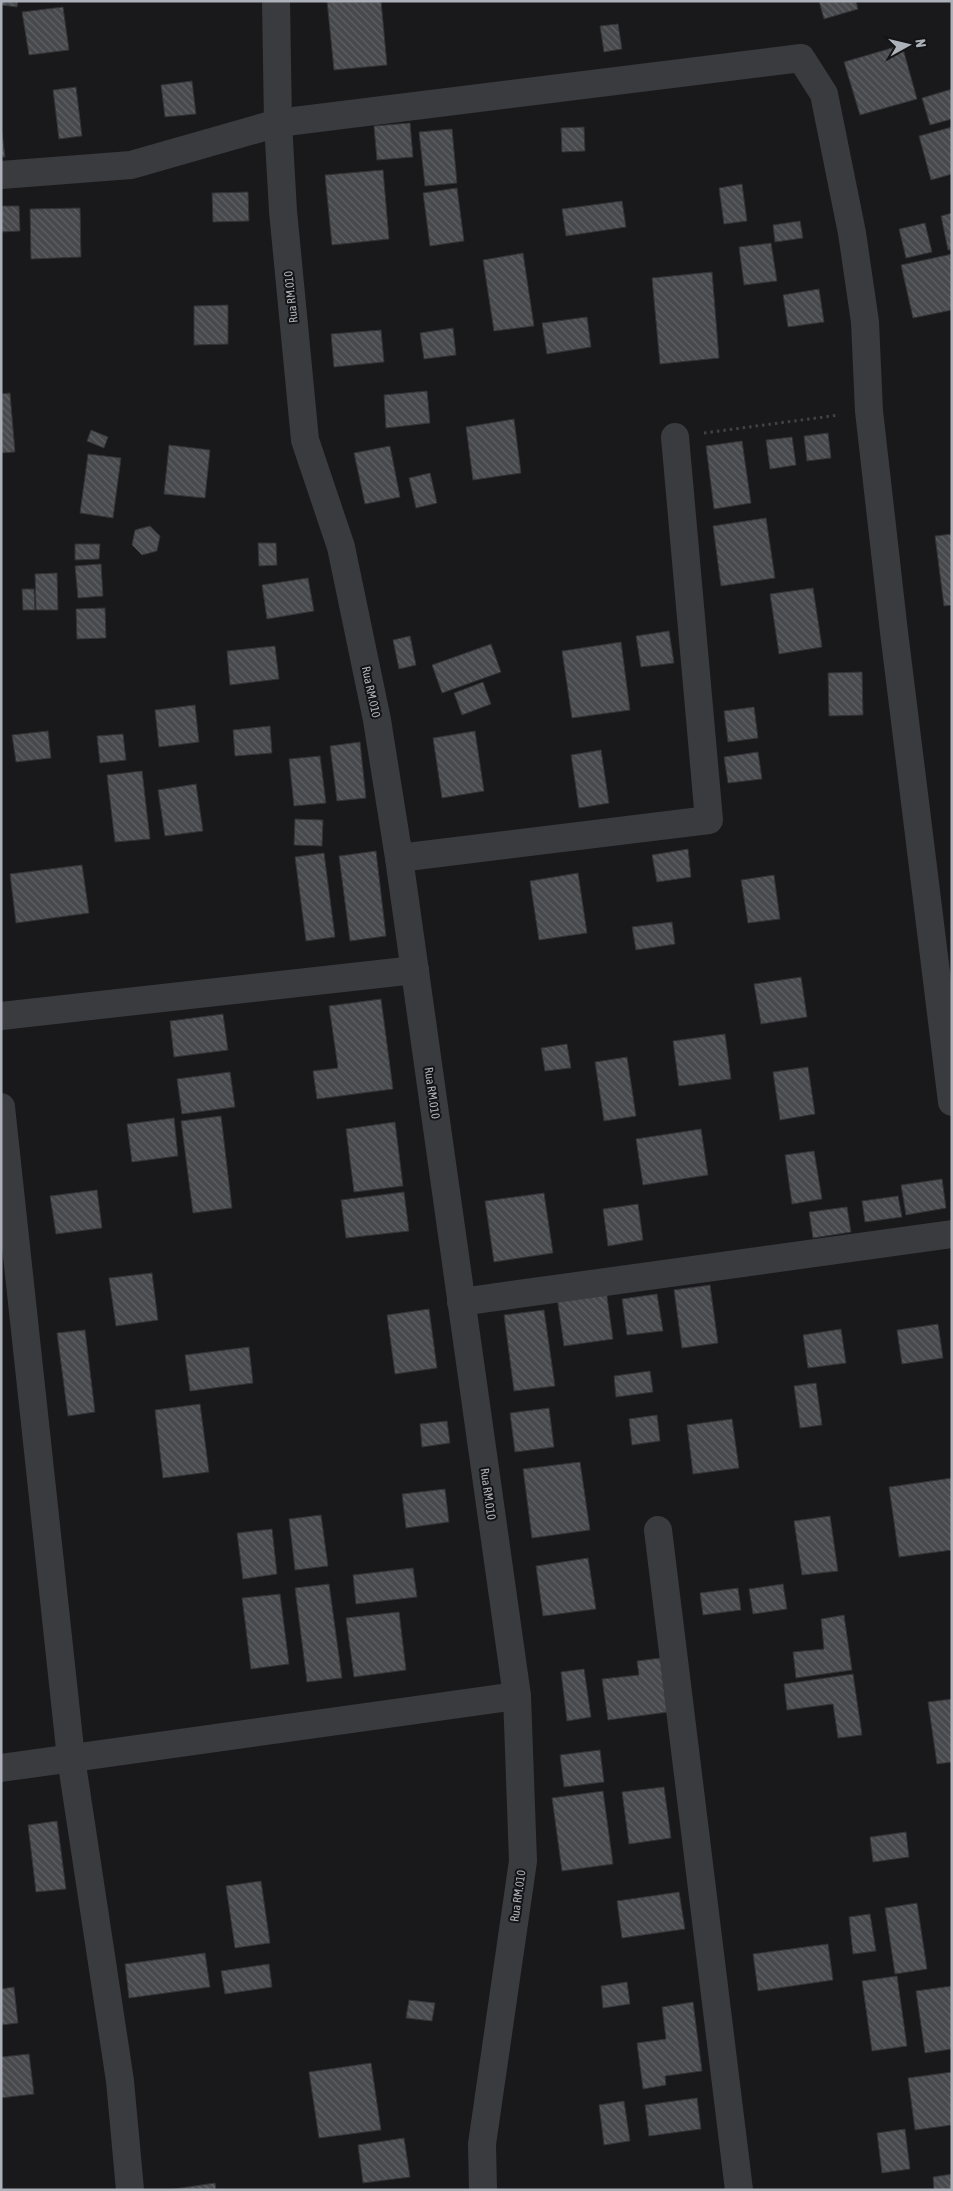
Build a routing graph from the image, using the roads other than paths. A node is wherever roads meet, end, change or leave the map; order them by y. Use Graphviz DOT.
graph roads {
  1 [pos="276,1"];
  2 [pos="278,123"];
  3 [pos="1,175"];
  4 [pos="675,437"];
  5 [pos="399,858"];
  6 [pos="415,970"];
  7 [pos="1,1016"];
  8 [pos="952,1102"];
  9 [pos="1,1107"];
  10 [pos="952,1234"];
  11 [pos="461,1302"];
  12 [pos="658,1530"];
  13 [pos="517,1696"];
  14 [pos="71,1758"];
  15 [pos="1,1768"];
  16 [pos="130,2190"];
  17 [pos="483,2190"];
  18 [pos="739,2190"];
  1 -- 2 [label="street, Rua RM.010"];
  2 -- 3 [label="street"];
  2 -- 5 [label="street, Rua RM.010"];
  2 -- 8 [label="street"];
  4 -- 5 [label="street"];
  5 -- 6 [label="street, Rua RM.010"];
  6 -- 7 [label="street"];
  6 -- 11 [label="street, Rua RM.010"];
  9 -- 14 [label="street"];
  10 -- 11 [label="street"];
  11 -- 13 [label="street, Rua RM.010"];
  12 -- 18 [label="street"];
  13 -- 14 [label="street"];
  13 -- 17 [label="street, Rua RM.010"];
  14 -- 15 [label="street"];
  14 -- 16 [label="street"];
}
